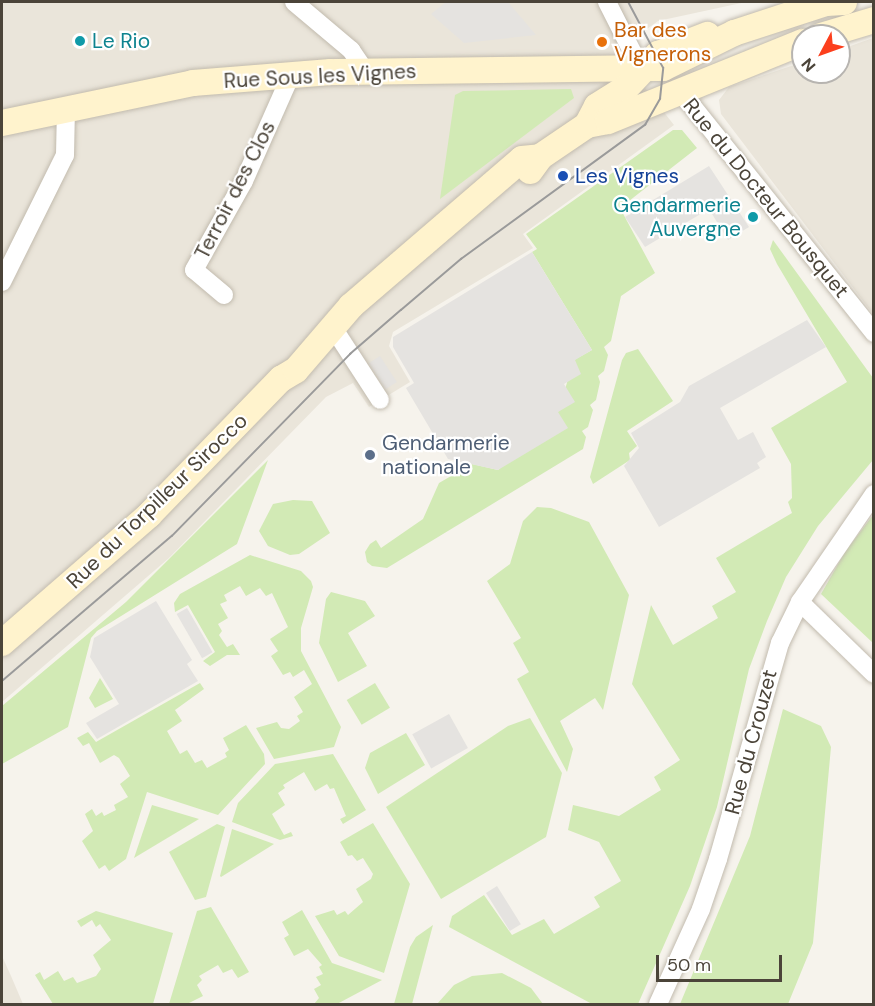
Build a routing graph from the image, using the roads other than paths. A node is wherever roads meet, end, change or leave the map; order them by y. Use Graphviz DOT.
graph roads {
  1 [pos="294,2"];
  2 [pos="607,2"];
  3 [pos="844,2"];
  4 [pos="873,20"];
  5 [pos="851,27"];
  6 [pos="734,33"];
  7 [pos="791,47"];
  8 [pos="577,71"];
  9 [pos="642,71"];
  10 [pos="366,72"];
  11 [pos="291,75"];
  12 [pos="681,92"];
  13 [pos="66,108"];
  14 [pos="592,116"];
  15 [pos="2,123"];
  16 [pos="2,282"];
  17 [pos="224,295"];
  18 [pos="326,332"];
  19 [pos="873,333"];
  20 [pos="380,400"];
  21 [pos="873,494"];
  22 [pos="800,602"];
  23 [pos="29,620"];
  24 [pos="2,638"];
  25 [pos="2,643"];
  26 [pos="873,674"];
  27 [pos="657,1005"];
  1 -- 10 [label="street"];
  2 -- 9 [label="street"];
  3 -- 6 [label="street, Rue Sous les Vignes"];
  4 -- 5 [label="street"];
  6 -- 9 [label="street, Rue Sous les Vignes"];
  6 -- 12 [label="street, Rue Sous les Vignes"];
  7 -- 12 [label="street"];
  8 -- 9 [label="street, Rue Sous les Vignes"];
  8 -- 10 [label="street, Rue Sous les Vignes"];
  8 -- 14 [label="street"];
  9 -- 12 [label="street, Rue Sous les Vignes"];
  9 -- 14 [label="street, Rue du Torpilleur Sirocco"];
  10 -- 11 [label="street, Rue Sous les Vignes"];
  11 -- 13 [label="street, Rue Sous les Vignes"];
  11 -- 17 [label="street, Terroir des Clos"];
  12 -- 14 [label="street, Rue du Torpilleur Sirocco"];
  12 -- 19 [label="street, Rue du Docteur Bousquet"];
  13 -- 15 [label="street, Rue Sous les Vignes"];
  13 -- 16 [label="street"];
  14 -- 18 [label="street, Rue du Torpilleur Sirocco"];
  18 -- 20 [label="street"];
  18 -- 23 [label="street, Rue du Torpilleur Sirocco"];
  21 -- 22 [label="street, Rue du Crouzet"];
  22 -- 26 [label="street"];
  22 -- 27 [label="street, Rue du Crouzet"];
  23 -- 24 [label="street, Rue du Torpilleur Sirocco"];
  23 -- 25 [label="street, Rue du Torpilleur Sirocco"];
}
